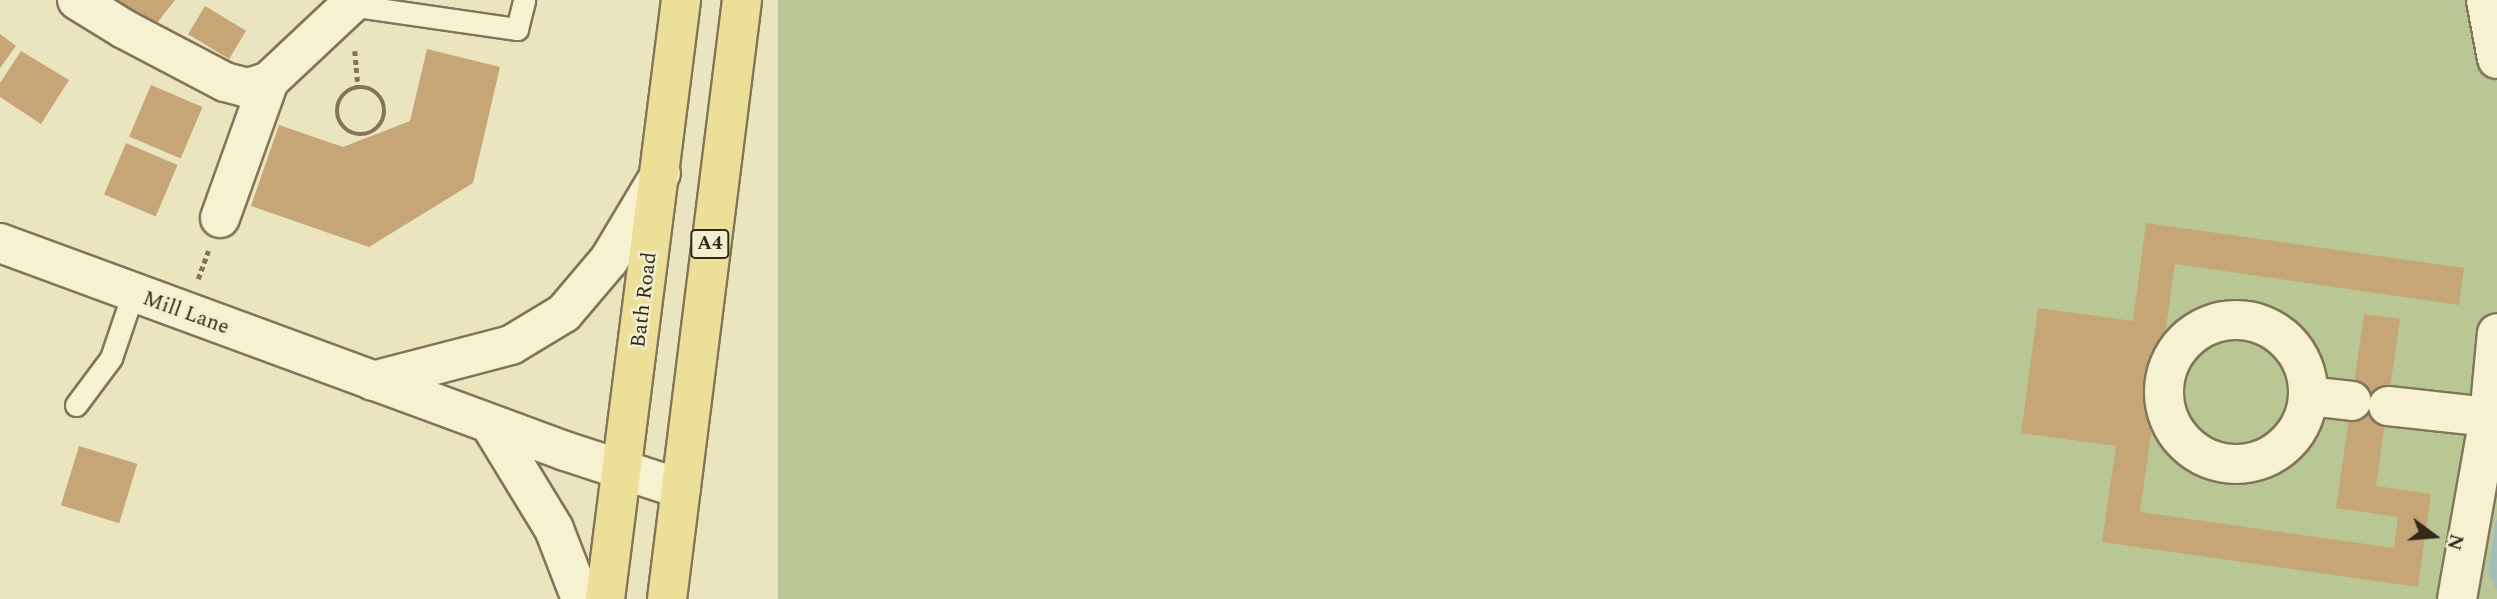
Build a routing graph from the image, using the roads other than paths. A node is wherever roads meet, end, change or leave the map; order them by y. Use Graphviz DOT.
graph roads {
  1 [pos="77,0"];
  2 [pos="524,0"];
  3 [pos="681,0"];
  4 [pos="742,0"];
  5 [pos="2486,0"];
  6 [pos="348,3"];
  7 [pos="2497,59"];
  8 [pos="269,80"];
  9 [pos="660,173"];
  10 [pos="220,218"];
  11 [pos="0,243"];
  12 [pos="133,293"];
  13 [pos="2497,333"];
  14 [pos="373,381"];
  15 [pos="2309,396"];
  16 [pos="76,405"];
  17 [pos="2489,416"];
  18 [pos="490,424"];
  19 [pos="623,470"];
  20 [pos="681,489"];
  21 [pos="581,599"];
  22 [pos="606,599"];
  23 [pos="667,599"];
  24 [pos="2457,599"];
  1 -- 8 [label="street"];
  2 -- 6 [label="lane"];
  3 -- 9 [label="main road, Bath Road"];
  4 -- 20 [label="main road, A4"];
  5 -- 7 [label="street"];
  6 -- 8 [label="street"];
  8 -- 10 [label="street"];
  9 -- 14 [label="street"];
  9 -- 19 [label="main road, Bath Road"];
  11 -- 12 [label="street, Mill Lane"];
  12 -- 14 [label="street, Mill Lane"];
  12 -- 16 [label="lane"];
  13 -- 17 [label="street"];
  14 -- 18 [label="street, Mill Lane"];
  15 -- 17 [label="street"];
  17 -- 24 [label="street"];
  18 -- 19 [label="street, Mill Lane"];
  18 -- 21 [label="street"];
  19 -- 20 [label="street, Mill Lane"];
  19 -- 22 [label="main road, Bath Road"];
  20 -- 23 [label="main road, A4"];
}
